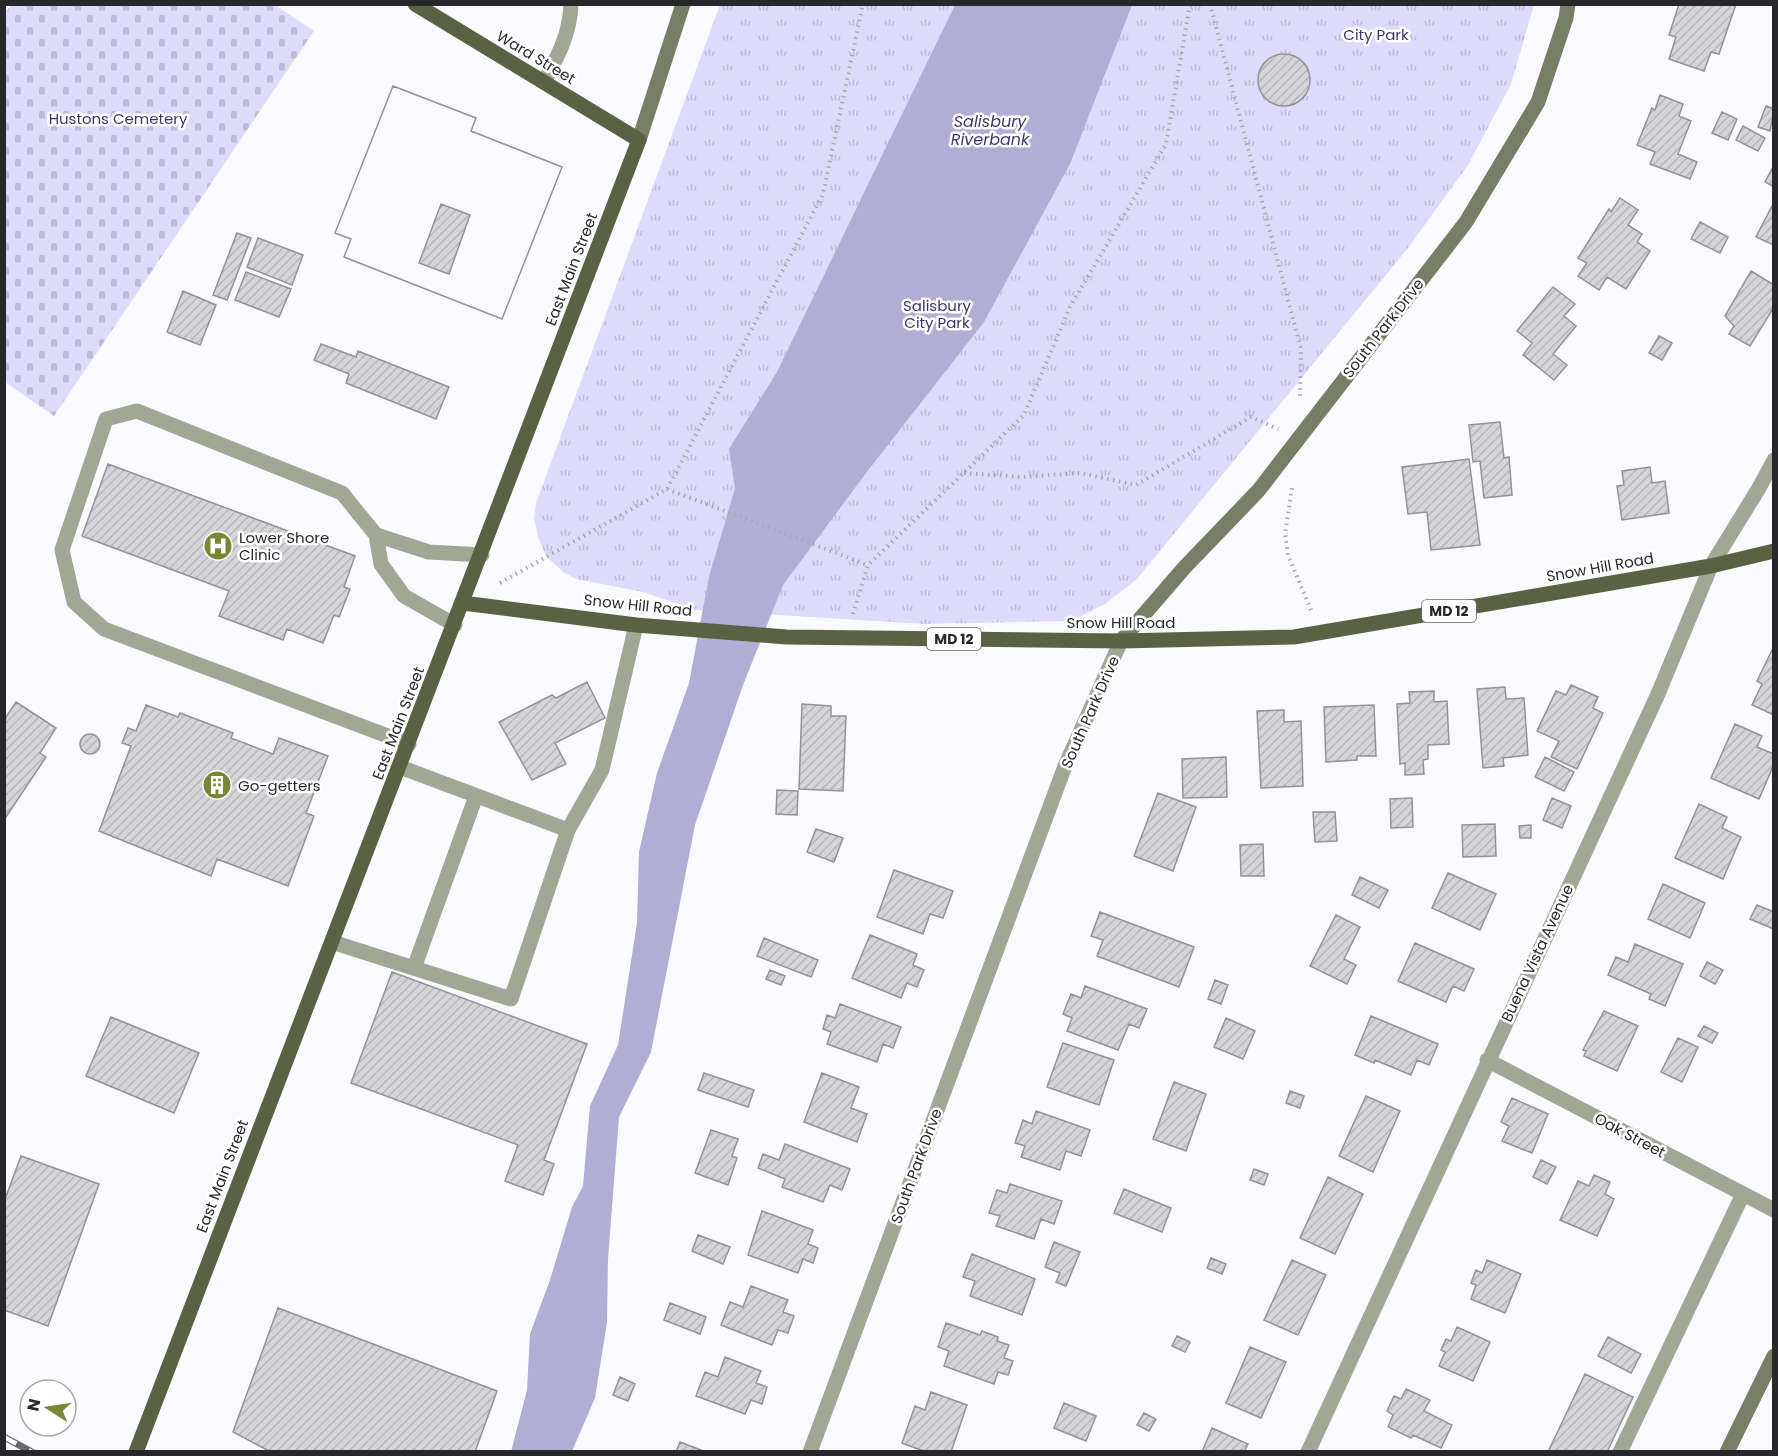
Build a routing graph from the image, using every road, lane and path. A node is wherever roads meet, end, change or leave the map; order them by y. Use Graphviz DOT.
graph roads {
  1 [pos="415,4"];
  2 [pos="571,4"];
  3 [pos="683,4"];
  4 [pos="863,4"];
  5 [pos="1190,4"];
  6 [pos="1210,4"];
  7 [pos="1568,4"];
  8 [pos="544,82"];
  9 [pos="639,140"];
  10 [pos="1299,437"];
  11 [pos="1773,460"];
  12 [pos="964,473"];
  13 [pos="1293,479"];
  14 [pos="667,489"];
  15 [pos="376,535"];
  16 [pos="1773,551"];
  17 [pos="482,555"];
  18 [pos="868,565"];
  19 [pos="1711,566"];
  20 [pos="463,603"];
  21 [pos="636,624"];
  22 [pos="455,625"];
  23 [pos="1340,629"];
  24 [pos="846,638"];
  25 [pos="1121,641"];
  26 [pos="409,744"];
  27 [pos="400,767"];
  28 [pos="476,796"];
  29 [pos="568,830"];
  30 [pos="332,942"];
  31 [pos="414,968"];
  32 [pos="1487,1060"];
  33 [pos="1743,1194"];
  34 [pos="1773,1210"];
  35 [pos="1773,1356"];
  36 [pos="136,1452"];
  37 [pos="810,1452"];
  38 [pos="1308,1452"];
  39 [pos="1620,1452"];
  40 [pos="1727,1452"];
  1 -- 8 [label="main road, Ward Street"];
  2 -- 8 [label="street"];
  3 -- 9 [label="street, East Main Street"];
  4 -- 14 [label="path"];
  5 -- 12 [label="path"];
  6 -- 10 [label="path"];
  7 -- 10 [label="street, South Park Drive"];
  8 -- 9 [label="main road, Ward Street"];
  9 -- 17 [label="main road, East Main Street"];
  10 -- 12 [label="path"];
  10 -- 25 [label="street, South Park Drive"];
  11 -- 19 [label="street, Buena Vista Avenue"];
  12 -- 18 [label="path"];
  13 -- 23 [label="path"];
  14 -- 18 [label="path"];
  14 -- 20 [label="path"];
  15 -- 17 [label="street"];
  15 -- 22 [label="street"];
  15 -- 26 [label="street"];
  16 -- 19 [label="main road, Snow Hill Road / MD 12"];
  17 -- 20 [label="main road, East Main Street"];
  18 -- 24 [label="path"];
  19 -- 23 [label="main road, Snow Hill Road / MD 12"];
  19 -- 32 [label="street, Buena Vista Avenue"];
  20 -- 21 [label="main road, Snow Hill Road / MD 12"];
  20 -- 22 [label="main road, East Main Street"];
  21 -- 24 [label="main road, Snow Hill Road / MD 12"];
  21 -- 29 [label="street"];
  22 -- 26 [label="main road, East Main Street"];
  23 -- 25 [label="main road, Snow Hill Road / MD 12"];
  24 -- 25 [label="main road, Snow Hill Road / MD 12"];
  25 -- 37 [label="street, South Park Drive"];
  26 -- 27 [label="main road, East Main Street"];
  27 -- 28 [label="street"];
  27 -- 30 [label="main road, East Main Street"];
  28 -- 29 [label="street"];
  28 -- 31 [label="street"];
  29 -- 31 [label="street"];
  30 -- 31 [label="street"];
  30 -- 36 [label="main road, East Main Street"];
  32 -- 33 [label="street, Oak Street"];
  32 -- 38 [label="street, Buena Vista Avenue"];
  33 -- 34 [label="street, Oak Street"];
  33 -- 39 [label="street"];
  35 -- 40 [label="street"];
}
